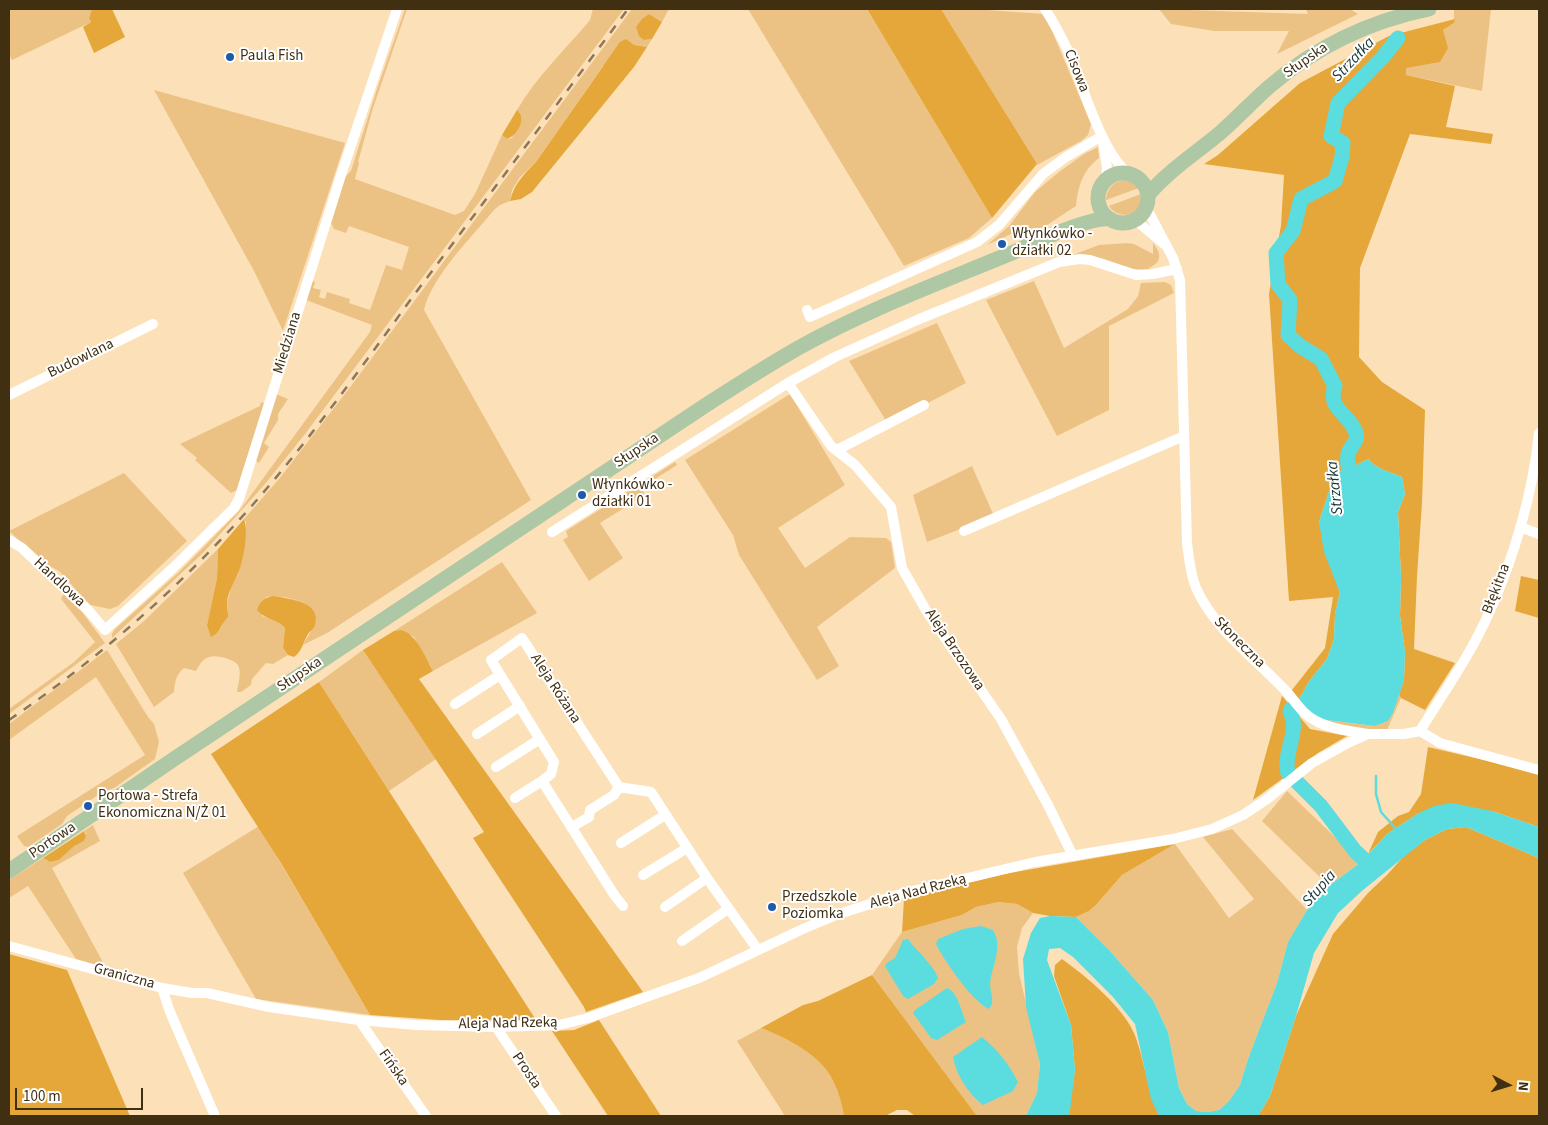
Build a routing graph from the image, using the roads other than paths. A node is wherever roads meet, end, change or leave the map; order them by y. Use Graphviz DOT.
graph roads {
  1 [pos="397,9"];
  2 [pos="1045,9"];
  3 [pos="1429,9"];
  4 [pos="1102,136"];
  5 [pos="1202,147"];
  6 [pos="1132,175"];
  7 [pos="1106,179"];
  8 [pos="1098,200"];
  9 [pos="1147,201"];
  10 [pos="1110,219"];
  11 [pos="1133,221"];
  12 [pos="1051,236"];
  13 [pos="1168,248"];
  14 [pos="1177,268"];
  15 [pos="806,310"];
  16 [pos="153,324"];
  17 [pos="788,383"];
  18 [pos="9,395"];
  19 [pos="924,405"];
  20 [pos="1539,433"];
  21 [pos="1184,436"];
  22 [pos="837,450"];
  23 [pos="1520,527"];
  24 [pos="964,531"];
  25 [pos="552,532"];
  26 [pos="1539,534"];
  27 [pos="9,540"];
  28 [pos="105,630"];
  29 [pos="500,675"];
  30 [pos="455,704"];
  31 [pos="520,706"];
  32 [pos="1420,731"];
  33 [pos="477,734"];
  34 [pos="1368,734"];
  35 [pos="540,740"];
  36 [pos="198,744"];
  37 [pos="496,767"];
  38 [pos="1539,770"];
  39 [pos="542,781"];
  40 [pos="619,787"];
  41 [pos="515,798"];
  42 [pos="665,815"];
  43 [pos="572,827"];
  44 [pos="621,843"];
  45 [pos="687,848"];
  46 [pos="1074,856"];
  47 [pos="9,871"];
  48 [pos="643,875"];
  49 [pos="707,878"];
  50 [pos="623,906"];
  51 [pos="665,907"];
  52 [pos="728,909"];
  53 [pos="682,941"];
  54 [pos="9,946"];
  55 [pos="758,950"];
  56 [pos="162,988"];
  57 [pos="359,1020"];
  58 [pos="496,1027"];
  59 [pos="215,1116"];
  60 [pos="426,1116"];
  61 [pos="556,1116"];
  1 -- 28 [label="street, Miedziana"];
  2 -- 4 [label="street, Cisowa"];
  3 -- 5 [label="main road, Słupska"];
  4 -- 6 [label="street, Cisowa"];
  4 -- 7 [label="street, Cisowa"];
  4 -- 15 [label="street"];
  5 -- 6 [label="main road, Słupska"];
  5 -- 9 [label="main road, Słupska"];
  6 -- 7 [label="main road"];
  6 -- 9 [label="main road"];
  7 -- 8 [label="main road"];
  8 -- 10 [label="main road"];
  8 -- 12 [label="main road, Słupska"];
  9 -- 11 [label="main road"];
  9 -- 13 [label="street, Słoneczna"];
  10 -- 11 [label="main road"];
  10 -- 12 [label="main road, Słupska"];
  11 -- 13 [label="street, Słoneczna"];
  12 -- 36 [label="main road, Słupska"];
  13 -- 14 [label="street, Słoneczna"];
  14 -- 17 [label="street"];
  14 -- 21 [label="street, Słoneczna"];
  16 -- 18 [label="street, Budowlana"];
  17 -- 22 [label="street, Aleja Brzozowa"];
  17 -- 25 [label="street"];
  19 -- 22 [label="street"];
  20 -- 23 [label="street, Błękitna"];
  21 -- 24 [label="street"];
  21 -- 34 [label="street, Słoneczna"];
  22 -- 46 [label="street, Aleja Brzozowa"];
  23 -- 26 [label="street"];
  23 -- 32 [label="street, Błękitna"];
  27 -- 28 [label="street, Handlowa"];
  29 -- 30 [label="street"];
  29 -- 31 [label="street, Aleja Różana"];
  29 -- 40 [label="street, Aleja Różana"];
  31 -- 33 [label="street"];
  31 -- 35 [label="street, Aleja Różana"];
  32 -- 34 [label="street, Aleja Nad Rzeką"];
  32 -- 38 [label="street"];
  34 -- 46 [label="street, Aleja Nad Rzeką"];
  35 -- 37 [label="street"];
  35 -- 39 [label="street, Aleja Różana"];
  36 -- 47 [label="main road, Portowa"];
  39 -- 41 [label="street, Aleja Różana"];
  39 -- 43 [label="street"];
  40 -- 42 [label="street"];
  40 -- 43 [label="street"];
  42 -- 44 [label="street"];
  42 -- 45 [label="street"];
  43 -- 50 [label="street"];
  45 -- 48 [label="street"];
  45 -- 49 [label="street"];
  46 -- 55 [label="street, Aleja Nad Rzeką"];
  49 -- 51 [label="street"];
  49 -- 52 [label="street"];
  52 -- 53 [label="street"];
  52 -- 55 [label="street"];
  54 -- 56 [label="street, Graniczna"];
  55 -- 58 [label="street, Aleja Nad Rzeką"];
  56 -- 57 [label="street, Aleja Nad Rzeką"];
  56 -- 59 [label="street, Graniczna"];
  57 -- 58 [label="street, Aleja Nad Rzeką"];
  57 -- 60 [label="street, Fińska"];
  58 -- 61 [label="street, Prosta"];
}
